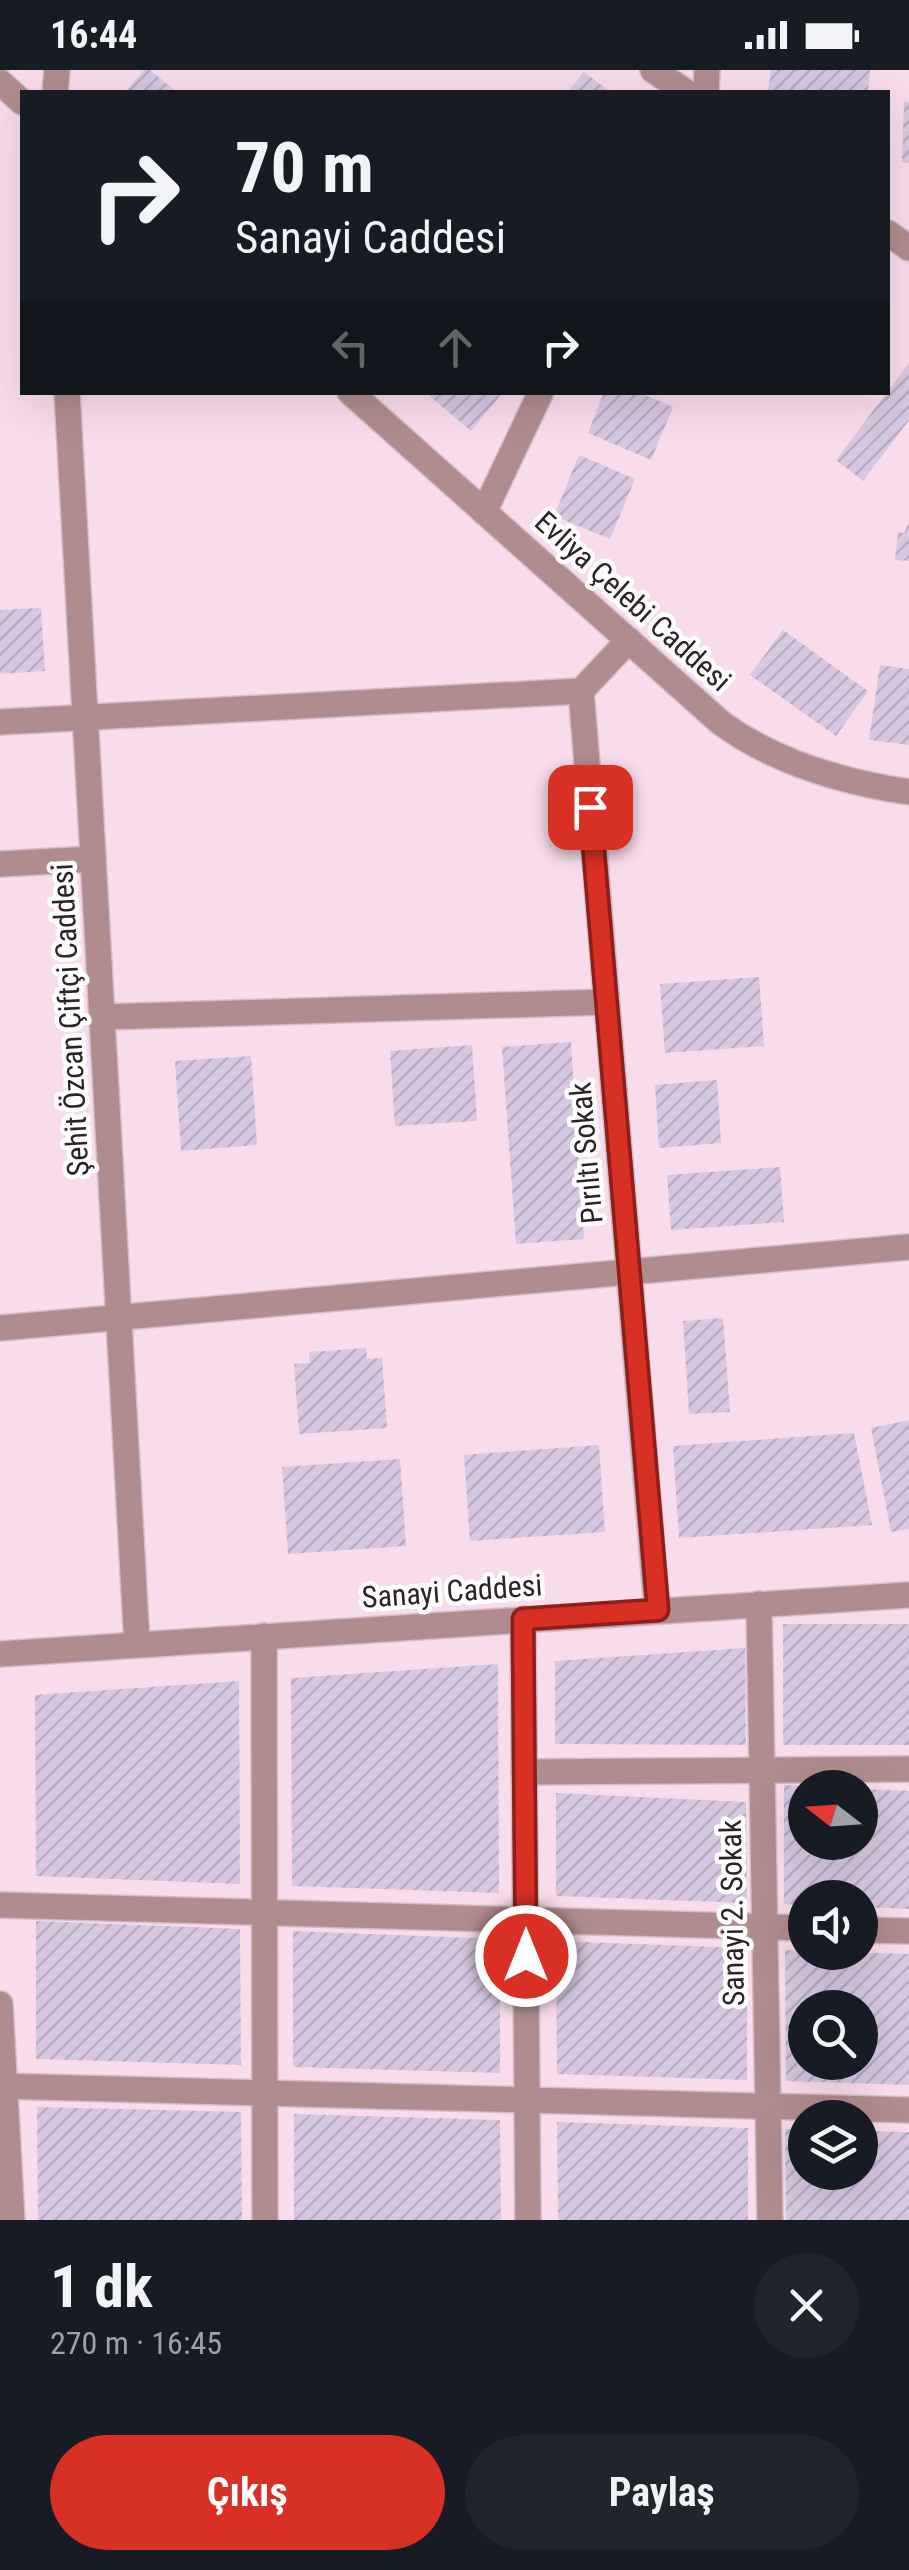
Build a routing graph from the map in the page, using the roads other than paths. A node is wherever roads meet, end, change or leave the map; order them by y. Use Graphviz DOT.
graph roads {
  1 [pos="654,70"];
  2 [pos="707,70"];
  3 [pos="0,82"];
  4 [pos="686,90"];
  5 [pos="691,90"];
  6 [pos="20,100"];
  7 [pos="67,395"];
  8 [pos="353,395"];
  9 [pos="539,395"];
  10 [pos="484,512"];
  11 [pos="629,640"];
  12 [pos="581,690"];
  13 [pos="85,718"];
  14 [pos="0,722"];
  15 [pos="909,792"];
  16 [pos="93,859"];
  17 [pos="0,864"];
  18 [pos="606,1002"];
  19 [pos="102,1017"];
  20 [pos="909,1247"];
  21 [pos="629,1273"];
  22 [pos="119,1318"];
  23 [pos="0,1328"];
  24 [pos="909,1595"];
  25 [pos="759,1604"];
  26 [pos="658,1610"];
  27 [pos="523,1619"];
  28 [pos="264,1636"];
  29 [pos="137,1644"];
  30 [pos="0,1654"];
  31 [pos="909,1769"];
  32 [pos="762,1771"];
  33 [pos="524,1772"];
  34 [pos="0,1905"];
  35 [pos="265,1912"];
  36 [pos="525,1920"];
  37 [pos="765,1927"];
  38 [pos="788,1928"];
  39 [pos="878,1930"];
  40 [pos="909,1931"];
  41 [pos="0,2004"];
  42 [pos="2,2086"];
  43 [pos="265,2093"];
  44 [pos="527,2100"];
  45 [pos="768,2106"];
  46 [pos="909,2110"];
  47 [pos="12,2220"];
  48 [pos="265,2220"];
  49 [pos="528,2220"];
  50 [pos="770,2220"];
  1 -- 4 [label="street"];
  2 -- 5 [label="street"];
  3 -- 6 [label="street"];
  7 -- 13 [label="street, Şehit Özcan Çiftçi Caddesi"];
  8 -- 10 [label="street, Evliya Çelebi Caddesi"];
  9 -- 10 [label="street"];
  10 -- 11 [label="street, Evliya Çelebi Caddesi"];
  11 -- 12 [label="street"];
  11 -- 15 [label="street, Evliya Çelebi Caddesi"];
  12 -- 13 [label="street"];
  12 -- 18 [label="street, Pırıltı Sokak"];
  13 -- 14 [label="street"];
  13 -- 16 [label="street, Şehit Özcan Çiftçi Caddesi"];
  16 -- 17 [label="street"];
  16 -- 19 [label="street, Şehit Özcan Çiftçi Caddesi"];
  18 -- 19 [label="street"];
  18 -- 21 [label="street, Pırıltı Sokak"];
  19 -- 22 [label="street, Şehit Özcan Çiftçi Caddesi"];
  20 -- 21 [label="street"];
  21 -- 22 [label="street"];
  21 -- 26 [label="street, Pırıltı Sokak"];
  22 -- 23 [label="street"];
  22 -- 29 [label="street, Şehit Özcan Çiftçi Caddesi"];
  24 -- 25 [label="street, Sanayi Caddesi"];
  25 -- 26 [label="street, Sanayi Caddesi"];
  25 -- 32 [label="street, Sanayi 2. Sokak"];
  26 -- 27 [label="street, Sanayi Caddesi"];
  27 -- 28 [label="street, Sanayi Caddesi"];
  27 -- 33 [label="street"];
  28 -- 29 [label="street, Sanayi Caddesi"];
  28 -- 35 [label="street"];
  29 -- 30 [label="street, Sanayi Caddesi"];
  31 -- 32 [label="street"];
  32 -- 33 [label="street"];
  32 -- 37 [label="street, Sanayi 2. Sokak"];
  33 -- 36 [label="street"];
  34 -- 35 [label="street"];
  35 -- 36 [label="street"];
  35 -- 43 [label="street"];
  36 -- 37 [label="street"];
  36 -- 44 [label="street"];
  37 -- 38 [label="street"];
  37 -- 45 [label="street, Sanayi 2. Sokak"];
  39 -- 40 [label="street"];
  41 -- 42 [label="street"];
  42 -- 43 [label="street"];
  42 -- 47 [label="street"];
  43 -- 44 [label="street"];
  43 -- 48 [label="street"];
  44 -- 45 [label="street"];
  44 -- 49 [label="street"];
  45 -- 46 [label="street"];
  45 -- 50 [label="street, Sanayi 2. Sokak"];
}
